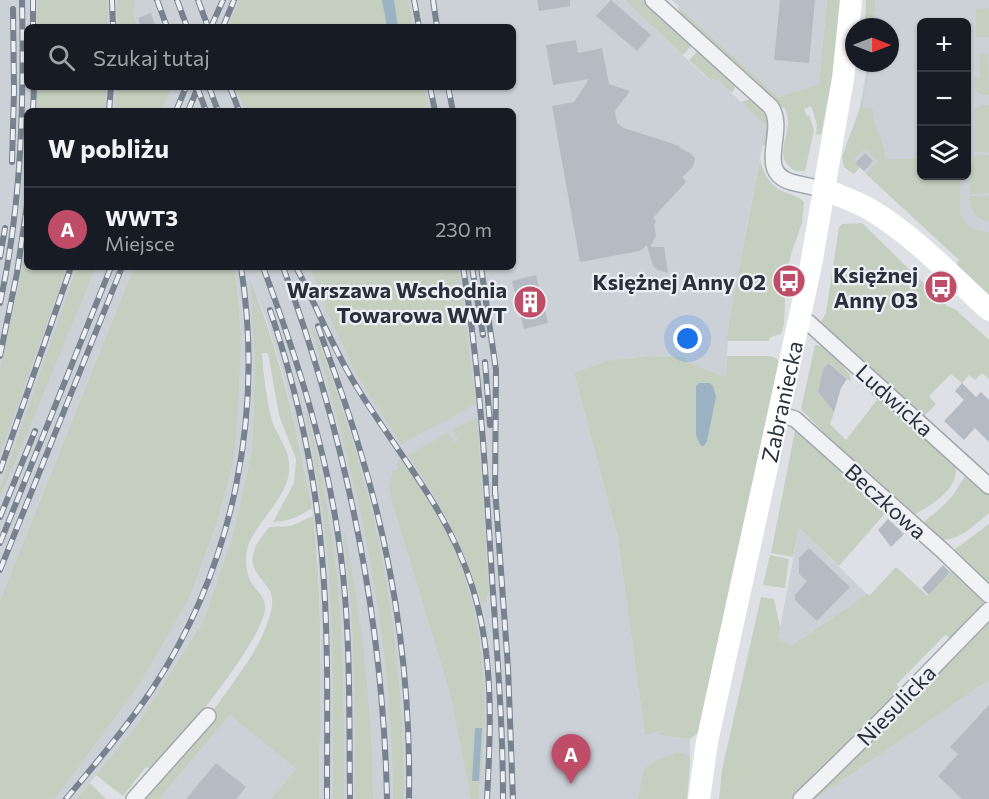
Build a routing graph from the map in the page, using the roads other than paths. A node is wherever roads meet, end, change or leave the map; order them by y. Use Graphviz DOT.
graph roads {
  1 [pos="653,0"];
  2 [pos="851,0"];
  3 [pos="824,189"];
  4 [pos="989,310"];
  5 [pos="799,319"];
  6 [pos="779,414"];
  7 [pos="989,486"];
  8 [pos="989,595"];
  9 [pos="989,610"];
  10 [pos="207,716"];
  11 [pos="134,799"];
  12 [pos="699,799"];
  13 [pos="801,799"];
  1 -- 3 [label="street"];
  2 -- 3 [label="main road, Zabraniecka"];
  3 -- 4 [label="main road"];
  3 -- 5 [label="main road, Zabraniecka"];
  5 -- 6 [label="main road, Zabraniecka"];
  5 -- 7 [label="street, Ludwicka"];
  6 -- 8 [label="street, Beczkowa"];
  6 -- 12 [label="main road, Zabraniecka"];
  9 -- 13 [label="street, Niesulicka"];
  10 -- 11 [label="street"];
}
